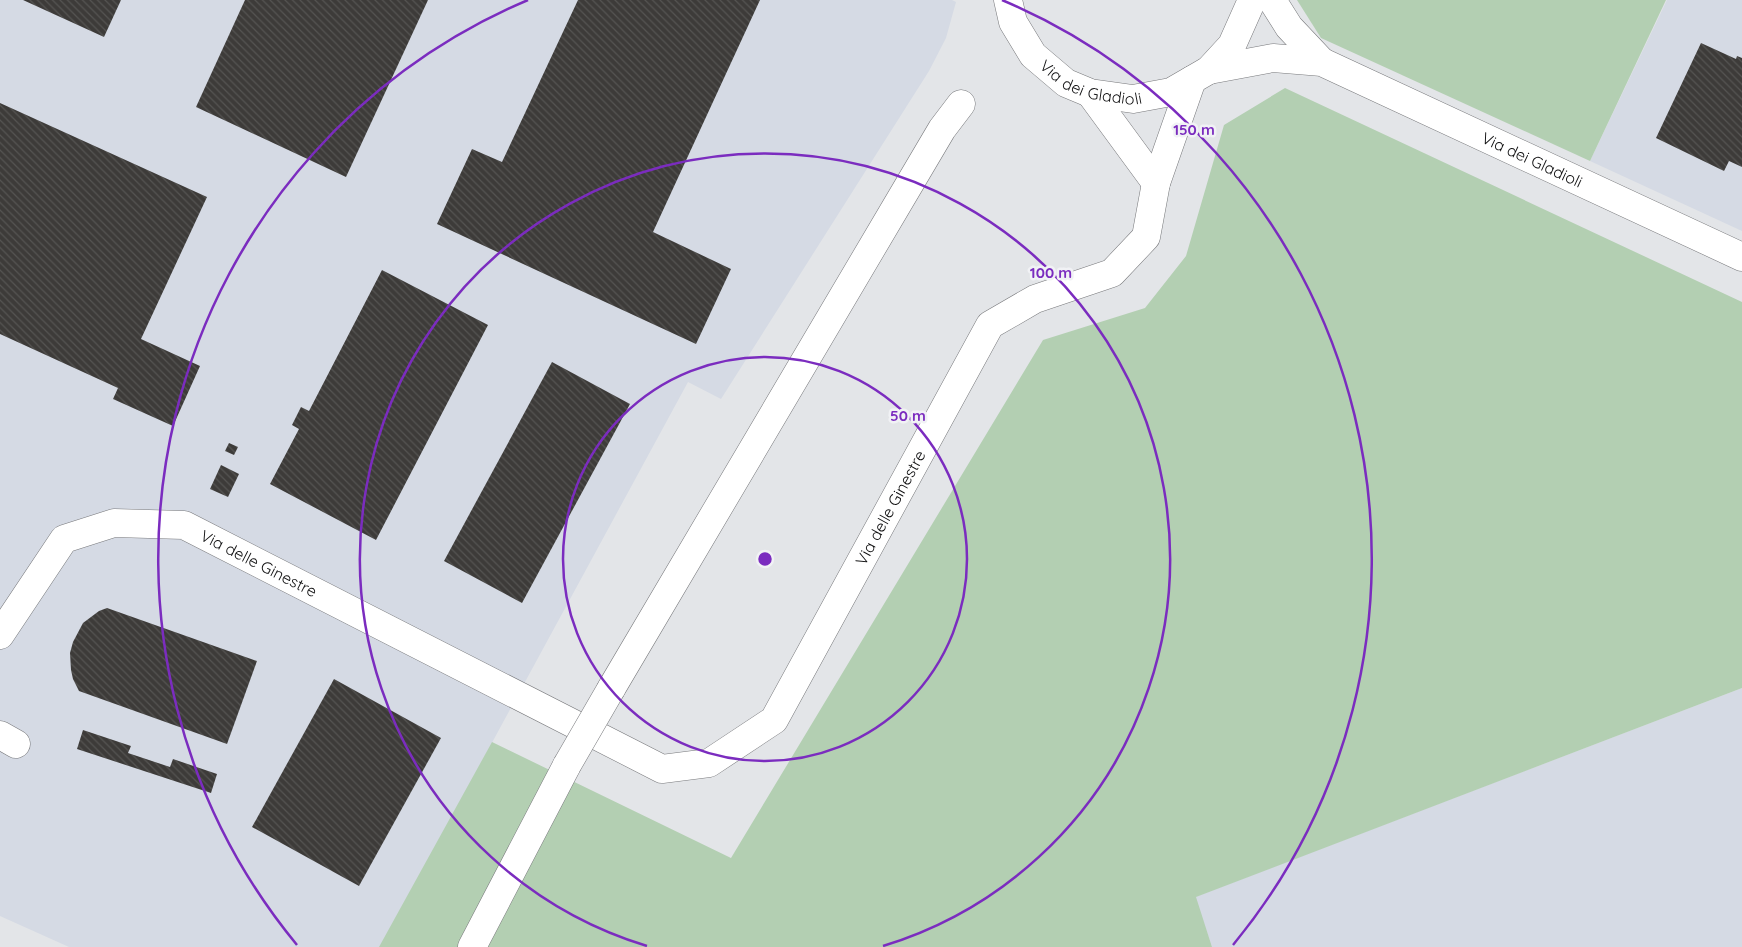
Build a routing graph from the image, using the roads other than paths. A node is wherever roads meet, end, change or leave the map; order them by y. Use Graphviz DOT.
graph roads {
  1 [pos="1008,0"];
  2 [pos="1252,0"];
  3 [pos="1272,0"];
  4 [pos="1322,62"];
  5 [pos="1201,75"];
  6 [pos="1090,93"];
  7 [pos="961,104"];
  8 [pos="1156,183"];
  9 [pos="1742,257"];
  10 [pos="0,635"];
  11 [pos="472,947"];
  1 -- 6 [label="street, Via dei Gladioli"];
  2 -- 5 [label="street, Via dei Gladioli"];
  3 -- 4 [label="street, Via dei Gladioli"];
  4 -- 5 [label="street, Via dei Gladioli"];
  4 -- 9 [label="street, Via dei Gladioli"];
  5 -- 6 [label="street, Via dei Gladioli"];
  5 -- 8 [label="street, Via delle Ginestre"];
  6 -- 8 [label="street"];
  7 -- 11 [label="street, bridge"];
  8 -- 10 [label="street, Via delle Ginestre"];
}
